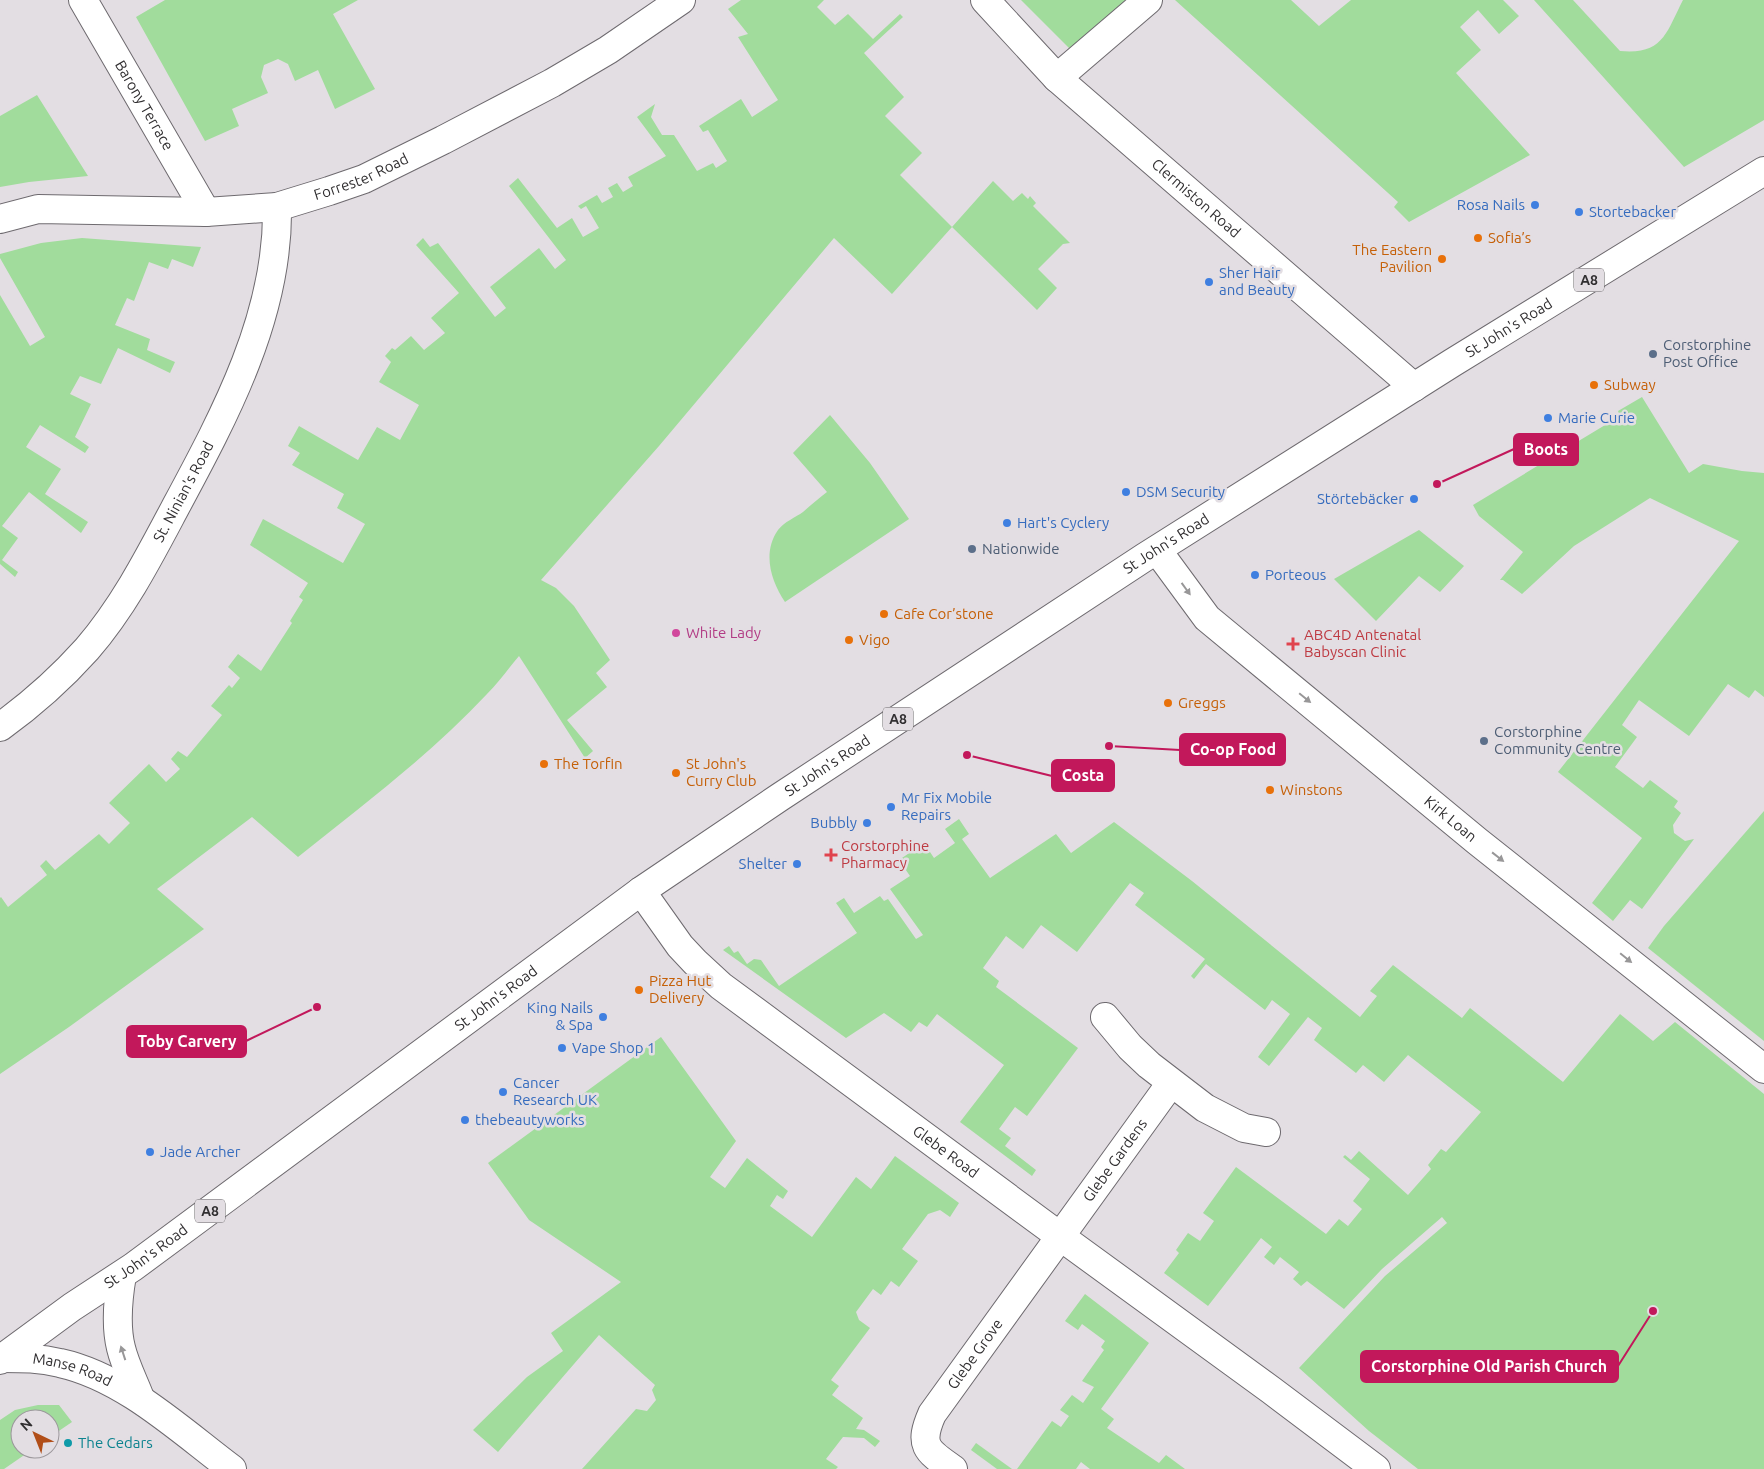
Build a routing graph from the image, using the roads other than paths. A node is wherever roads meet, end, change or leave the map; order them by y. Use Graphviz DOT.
graph roads {
  1 [pos="83,0"];
  2 [pos="681,0"];
  3 [pos="985,0"];
  4 [pos="1148,0"];
  5 [pos="1057,78"];
  6 [pos="1764,171"];
  7 [pos="277,207"];
  8 [pos="206,212"];
  9 [pos="0,219"];
  10 [pos="1414,388"];
  11 [pos="1157,550"];
  12 [pos="0,727"];
  13 [pos="641,891"];
  14 [pos="1105,1017"];
  15 [pos="1764,1069"];
  16 [pos="1171,1083"];
  17 [pos="1266,1132"];
  18 [pos="1061,1237"];
  19 [pos="122,1275"];
  20 [pos="1,1359"];
  21 [pos="140,1398"];
  22 [pos="232,1469"];
  23 [pos="953,1469"];
  24 [pos="1376,1469"];
  1 -- 8 [label="street, Barony Terrace"];
  2 -- 7 [label="street, Forrester Road"];
  3 -- 5 [label="street, Clermiston Road"];
  4 -- 5 [label="street"];
  5 -- 10 [label="street, Clermiston Road"];
  6 -- 10 [label="street, St John's Road / A8"];
  7 -- 8 [label="street, Forrester Road"];
  7 -- 12 [label="street, St. Ninian's Road"];
  8 -- 9 [label="street, Forrester Road"];
  10 -- 11 [label="street, St John's Road / A8"];
  11 -- 13 [label="street, St John's Road / A8"];
  11 -- 15 [label="street, Kirk Loan, one-way"];
  13 -- 18 [label="street, Glebe Road"];
  13 -- 19 [label="street, St John's Road / A8"];
  14 -- 16 [label="street"];
  16 -- 17 [label="street"];
  16 -- 18 [label="street, Glebe Gardens"];
  18 -- 23 [label="street, Glebe Grove"];
  18 -- 24 [label="street, Glebe Road"];
  19 -- 20 [label="street, St John's Road / A8"];
  21 -- 19 [label="street, Manse Road, one-way"];
  20 -- 21 [label="street, Manse Road"];
  21 -- 22 [label="street, Manse Road"];
}
